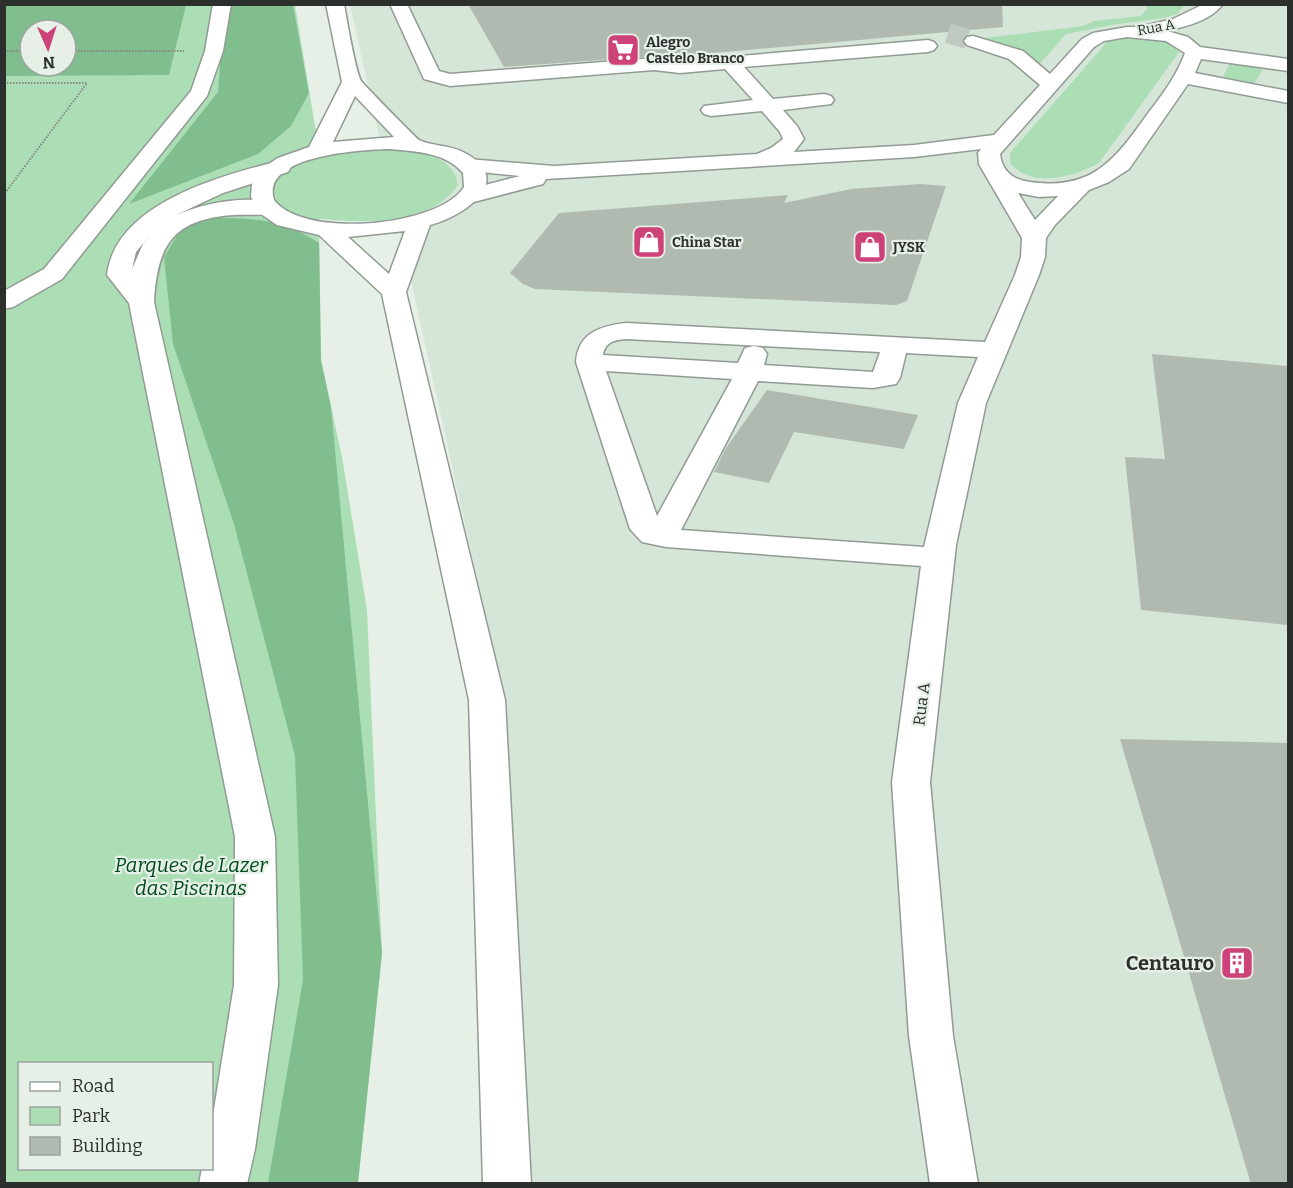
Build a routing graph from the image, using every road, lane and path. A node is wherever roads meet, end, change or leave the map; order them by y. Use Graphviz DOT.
graph roads {
  1 [pos="222,4"];
  2 [pos="335,4"];
  3 [pos="398,4"];
  4 [pos="1215,4"];
  5 [pos="1233,4"];
  6 [pos="1127,32"];
  7 [pos="973,41"];
  8 [pos="928,45"];
  9 [pos="1193,49"];
  10 [pos="78,51"];
  11 [pos="214,51"];
  12 [pos="730,63"];
  13 [pos="1288,64"];
  14 [pos="1183,77"];
  15 [pos="352,82"];
  16 [pos="4,83"];
  17 [pos="1050,84"];
  18 [pos="1288,97"];
  19 [pos="824,100"];
  20 [pos="767,105"];
  21 [pos="711,110"];
  22 [pos="790,130"];
  23 [pos="999,141"];
  24 [pos="412,144"];
  25 [pos="914,151"];
  26 [pos="316,152"];
  27 [pos="862,154"];
  28 [pos="758,161"];
  29 [pos="468,165"];
  30 [pos="280,167"];
  31 [pos="554,173"];
  32 [pos="994,174"];
  33 [pos="1082,184"];
  34 [pos="4,194"];
  35 [pos="470,196"];
  36 [pos="268,208"];
  37 [pos="420,222"];
  38 [pos="326,229"];
  39 [pos="1034,238"];
  40 [pos="394,291"];
  41 [pos="4,302"];
  42 [pos="141,302"];
  43 [pos="758,338"];
  44 [pos="895,345"];
  45 [pos="995,350"];
  46 [pos="589,362"];
  47 [pos="749,372"];
  48 [pos="661,537"];
  49 [pos="938,558"];
  50 [pos="223,1184"];
  51 [pos="507,1184"];
  52 [pos="954,1184"];
  1 -- 11 [label="street"];
  2 -- 15 [label="street"];
  3 -- 12 [label="street"];
  4 -- 6 [label="street, Rua A"];
  5 -- 9 [label="street, Rua A"];
  6 -- 9 [label="street"];
  6 -- 17 [label="street, Rua A"];
  7 -- 17 [label="street"];
  8 -- 12 [label="street"];
  9 -- 13 [label="street"];
  9 -- 14 [label="street, Rua A"];
  10 -- 11 [label="path"];
  11 -- 41 [label="street"];
  12 -- 20 [label="street"];
  14 -- 18 [label="street"];
  14 -- 33 [label="street, Rua A"];
  15 -- 24 [label="street"];
  15 -- 26 [label="street"];
  16 -- 34 [label="path"];
  17 -- 23 [label="street, Rua A"];
  19 -- 20 [label="street"];
  20 -- 21 [label="street"];
  20 -- 22 [label="street"];
  22 -- 27 [label="street"];
  22 -- 28 [label="street"];
  23 -- 25 [label="street"];
  23 -- 32 [label="street"];
  24 -- 26 [label="street"];
  24 -- 29 [label="street"];
  25 -- 27 [label="street"];
  25 -- 32 [label="street, Rua A"];
  26 -- 30 [label="street"];
  27 -- 28 [label="street"];
  28 -- 31 [label="street"];
  29 -- 31 [label="street"];
  29 -- 35 [label="street"];
  30 -- 36 [label="street"];
  30 -- 42 [label="street"];
  31 -- 35 [label="street"];
  32 -- 33 [label="street, Rua A"];
  32 -- 39 [label="street"];
  33 -- 39 [label="street, Rua A"];
  35 -- 37 [label="street"];
  36 -- 38 [label="street"];
  36 -- 42 [label="street"];
  37 -- 38 [label="street"];
  37 -- 40 [label="street"];
  38 -- 40 [label="street"];
  39 -- 45 [label="street, Rua A"];
  40 -- 51 [label="street"];
  42 -- 50 [label="street"];
  43 -- 44 [label="street"];
  43 -- 46 [label="street"];
  43 -- 47 [label="street"];
  44 -- 45 [label="street"];
  44 -- 47 [label="street"];
  45 -- 49 [label="street, Rua A"];
  46 -- 47 [label="street"];
  46 -- 48 [label="street"];
  47 -- 48 [label="street"];
  48 -- 49 [label="street"];
  49 -- 52 [label="street, Rua A"];
}
